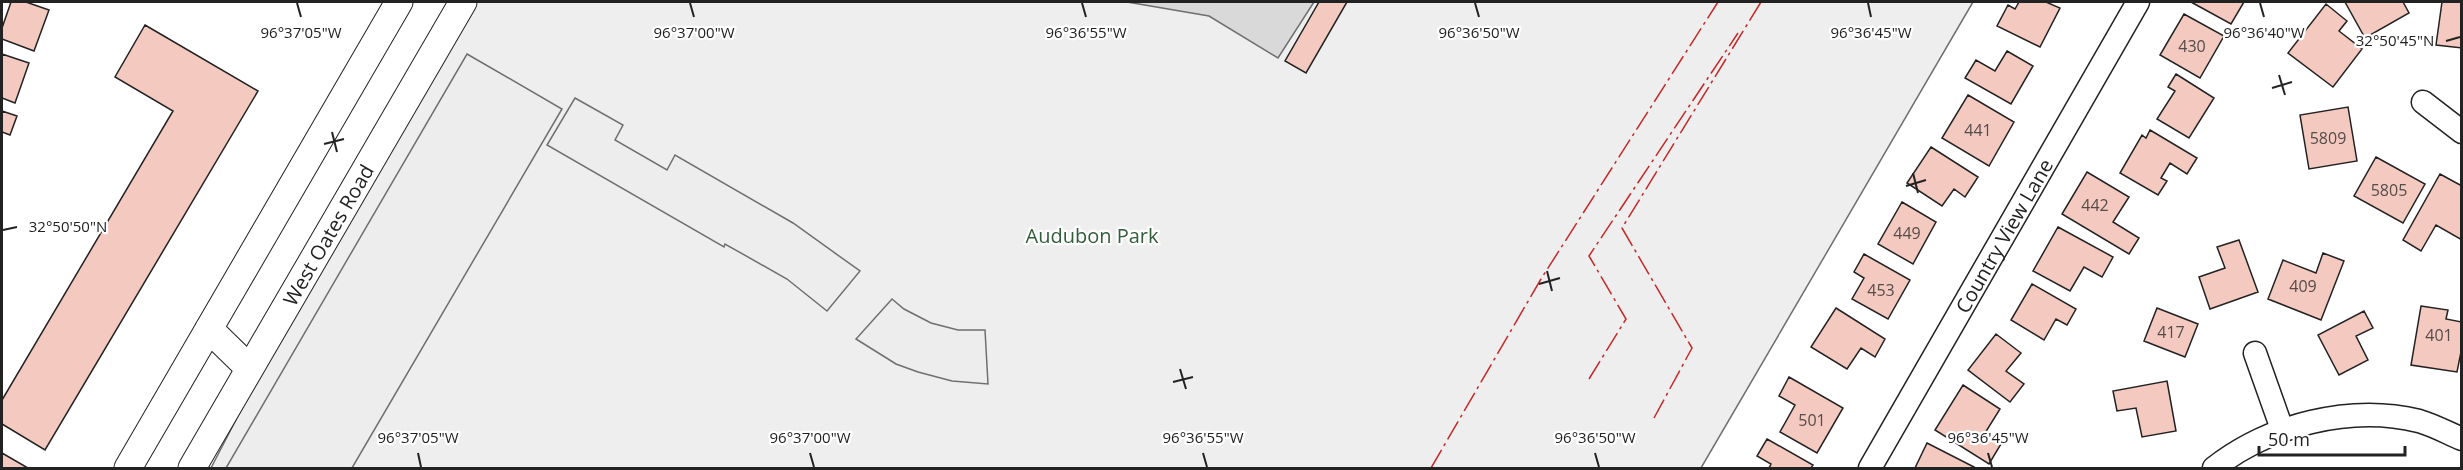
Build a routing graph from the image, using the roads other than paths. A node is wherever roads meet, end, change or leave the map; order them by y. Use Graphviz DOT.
graph roads {
  1 [pos="399,2"];
  2 [pos="463,2"];
  3 [pos="2138,2"];
  4 [pos="2423,102"];
  5 [pos="2462,132"];
  6 [pos="208,329"];
  7 [pos="2255,353"];
  8 [pos="249,368"];
  9 [pos="2282,429"];
  10 [pos="2462,439"];
  11 [pos="128,468"];
  12 [pos="192,468"];
  13 [pos="1870,468"];
  14 [pos="2214,468"];
  1 -- 6 [label="main road"];
  2 -- 8 [label="main road, West Oates Road"];
  3 -- 13 [label="street, Country View Lane"];
  4 -- 5 [label="street"];
  6 -- 8 [label="main road"];
  6 -- 11 [label="main road"];
  7 -- 9 [label="street"];
  8 -- 12 [label="main road, West Oates Road"];
  9 -- 10 [label="street"];
  9 -- 14 [label="street"];
}
